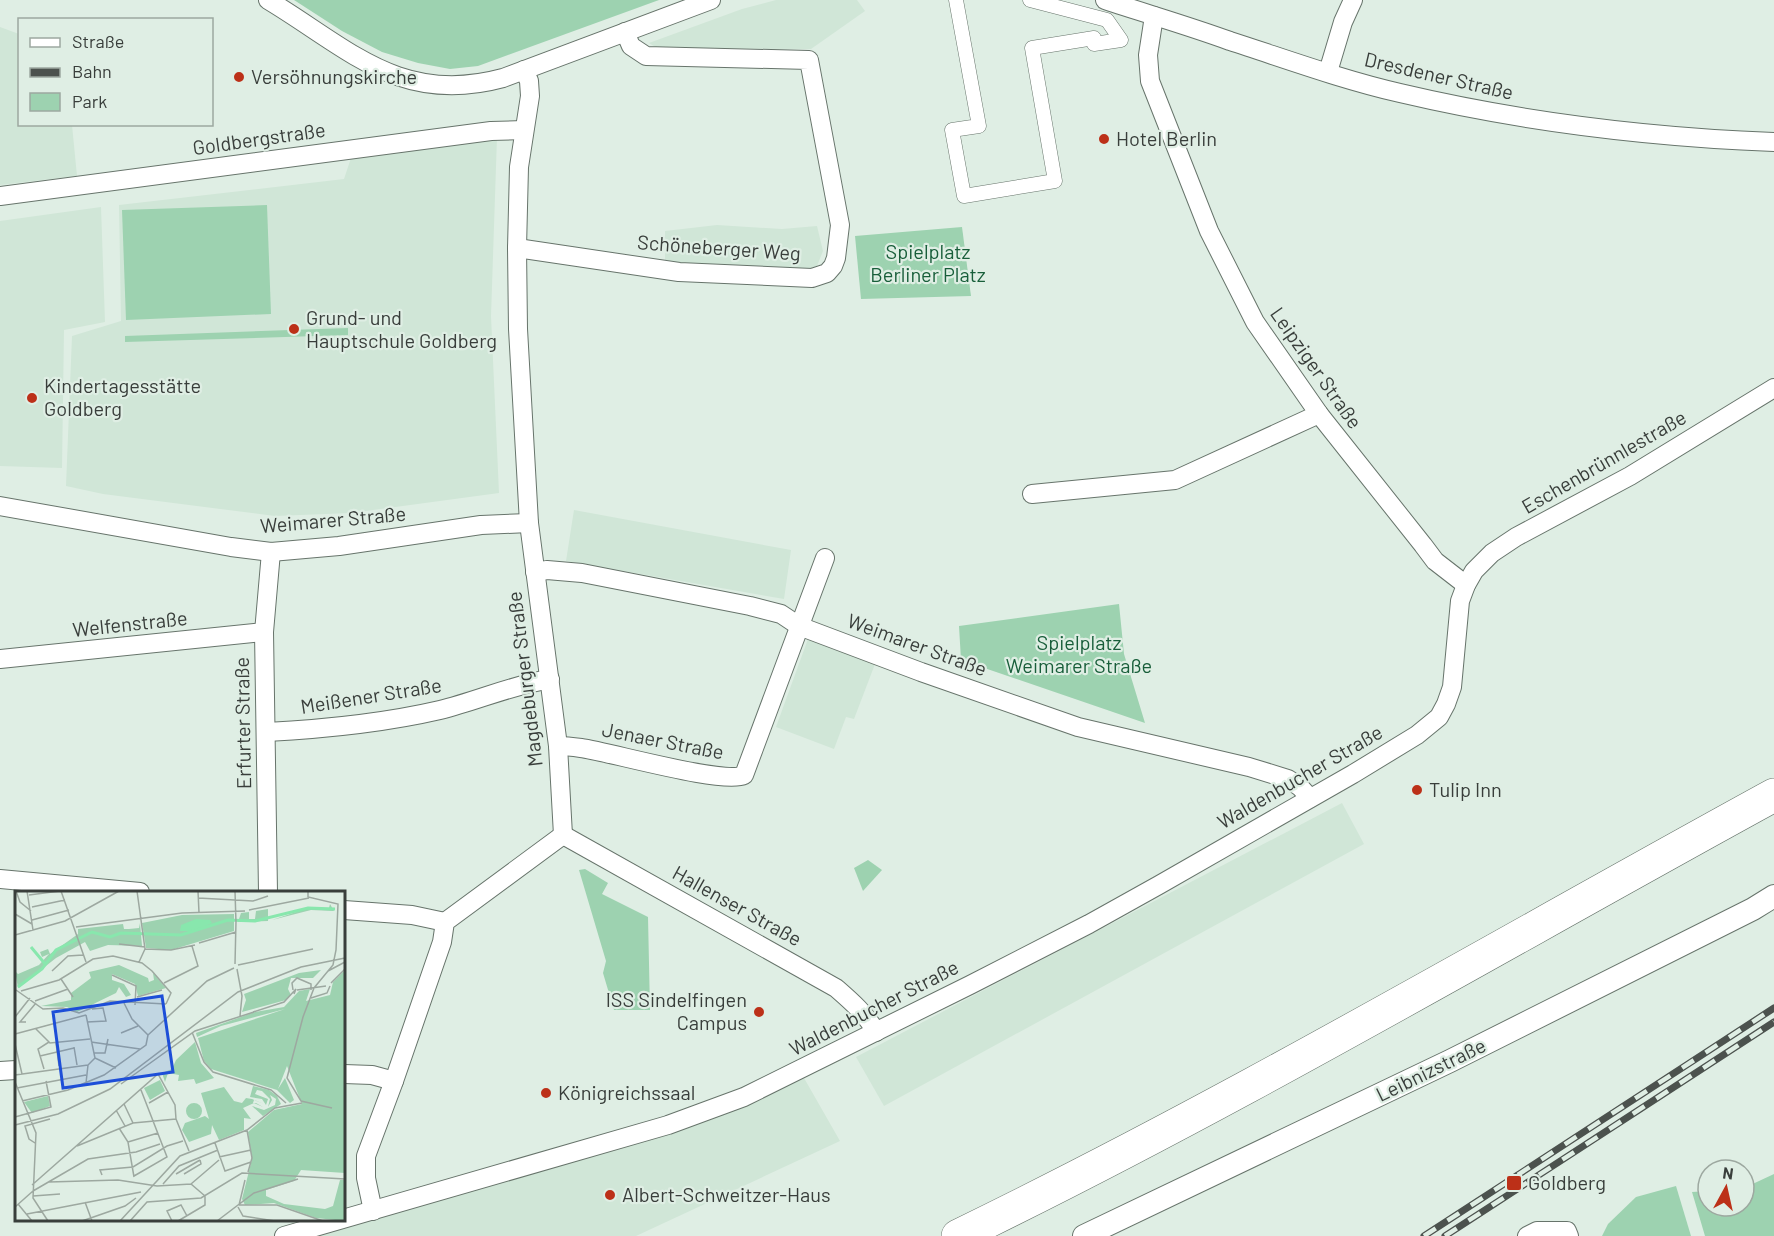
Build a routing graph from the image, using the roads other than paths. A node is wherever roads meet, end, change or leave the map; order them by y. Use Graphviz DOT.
graph roads {
  1 [pos="268,0"];
  2 [pos="711,0"];
  3 [pos="956,0"];
  4 [pos="1030,0"];
  5 [pos="1105,0"];
  6 [pos="1353,0"];
  7 [pos="1154,16"];
  8 [pos="625,32"];
  9 [pos="524,70"];
  10 [pos="1328,72"];
  11 [pos="524,130"];
  12 [pos="1774,142"];
  13 [pos="0,196"];
  14 [pos="517,248"];
  15 [pos="1774,388"];
  16 [pos="1319,414"];
  17 [pos="1032,494"];
  18 [pos="0,506"];
  19 [pos="529,524"];
  20 [pos="271,552"];
  21 [pos="825,558"];
  22 [pos="535,572"];
  23 [pos="1466,585"];
  24 [pos="799,626"];
  25 [pos="264,632"];
  26 [pos="0,659"];
  27 [pos="550,680"];
  28 [pos="267,732"];
  29 [pos="558,746"];
  30 [pos="1774,795"];
  31 [pos="1310,798"];
  32 [pos="1774,815"];
  33 [pos="563,835"];
  34 [pos="0,879"];
  35 [pos="129,891"];
  36 [pos="268,891"];
  37 [pos="1774,896"];
  38 [pos="345,910"];
  39 [pos="445,922"];
  40 [pos="876,1032"];
  41 [pos="15,1070"];
  42 [pos="0,1071"];
  43 [pos="345,1074"];
  44 [pos="394,1081"];
  45 [pos="373,1211"];
  46 [pos="345,1219"];
  47 [pos="338,1221"];
  48 [pos="1568,1233"];
  49 [pos="285,1236"];
  50 [pos="958,1236"];
  51 [pos="1002,1236"];
  52 [pos="1084,1236"];
  53 [pos="1527,1236"];
  1 -- 9 [label="street"];
  2 -- 8 [label="street"];
  3 -- 4 [label="street"];
  5 -- 7 [label="street, Dresdener Straße"];
  6 -- 10 [label="street"];
  7 -- 10 [label="street, Dresdener Straße"];
  7 -- 16 [label="street, Leipziger Straße"];
  8 -- 9 [label="street"];
  8 -- 14 [label="street, Schöneberger Weg"];
  9 -- 11 [label="street, Magdeburger Straße"];
  10 -- 12 [label="street, Dresdener Straße"];
  11 -- 13 [label="street, Goldbergstraße"];
  11 -- 14 [label="street, Magdeburger Straße"];
  14 -- 19 [label="street, Magdeburger Straße"];
  15 -- 23 [label="street, Eschenbrünnlestraße"];
  16 -- 17 [label="street"];
  16 -- 23 [label="street, Leipziger Straße"];
  18 -- 20 [label="street, Weimarer Straße"];
  19 -- 20 [label="street, Weimarer Straße"];
  19 -- 22 [label="street, Magdeburger Straße"];
  20 -- 25 [label="street, Erfurter Straße"];
  21 -- 24 [label="street"];
  22 -- 24 [label="street, Weimarer Straße"];
  22 -- 27 [label="street, Magdeburger Straße"];
  23 -- 31 [label="street, Waldenbucher Straße"];
  24 -- 29 [label="street, Jenaer Straße"];
  24 -- 31 [label="street, Weimarer Straße"];
  25 -- 26 [label="street, Welfenstraße"];
  25 -- 28 [label="street, Erfurter Straße"];
  27 -- 28 [label="street, Meißener Straße"];
  27 -- 29 [label="street, Magdeburger Straße"];
  28 -- 36 [label="street, Erfurter Straße"];
  29 -- 33 [label="street, Magdeburger Straße"];
  30 -- 50 [label="highway"];
  31 -- 40 [label="street, Waldenbucher Straße"];
  32 -- 51 [label="highway"];
  33 -- 39 [label="street"];
  33 -- 40 [label="street, Hallenser Straße"];
  34 -- 35 [label="street"];
  37 -- 52 [label="street, Leibnizstraße"];
  38 -- 39 [label="street"];
  39 -- 44 [label="street"];
  40 -- 45 [label="street, Waldenbucher Straße"];
  41 -- 42 [label="street"];
  43 -- 44 [label="street"];
  44 -- 45 [label="street"];
  45 -- 46 [label="street, Waldenbucher Straße"];
  47 -- 49 [label="street, Waldenbucher Straße"];
  48 -- 53 [label="street"];
}
